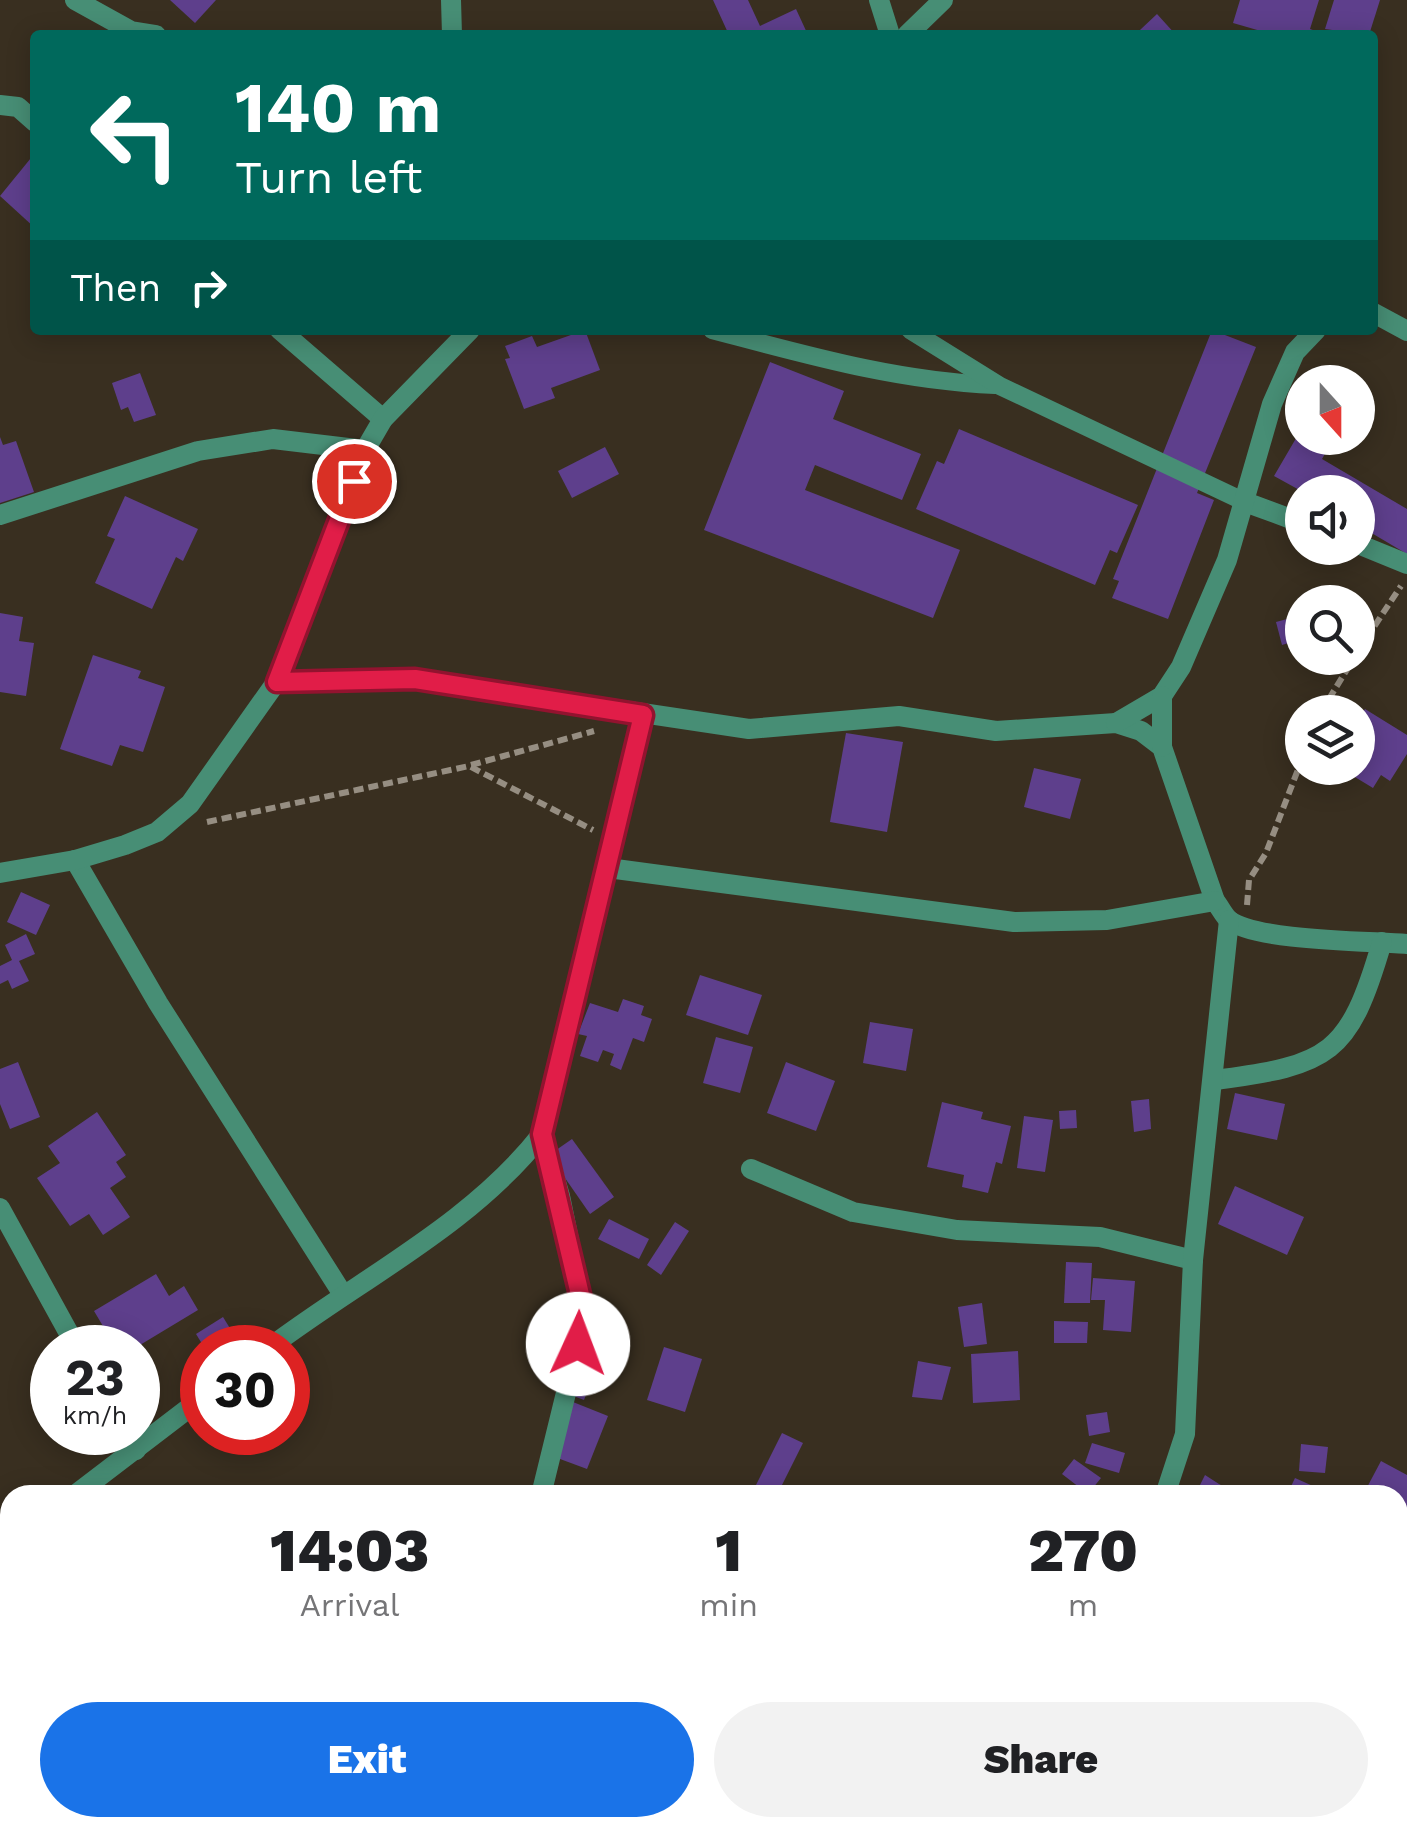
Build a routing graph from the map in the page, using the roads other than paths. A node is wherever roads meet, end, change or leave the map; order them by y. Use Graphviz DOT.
graph roads {
  1 [pos="75,0"];
  2 [pos="450,0"];
  3 [pos="879,0"];
  4 [pos="943,0"];
  5 [pos="129,30"];
  6 [pos="452,30"];
  7 [pos="888,30"];
  8 [pos="912,30"];
  9 [pos="0,105"];
  10 [pos="30,118"];
  11 [pos="1378,315"];
  12 [pos="1407,331"];
  13 [pos="286,335"];
  14 [pos="465,335"];
  15 [pos="730,335"];
  16 [pos="918,335"];
  17 [pos="1311,335"];
  18 [pos="1000,386"];
  19 [pos="383,419"];
  20 [pos="364,450"];
  21 [pos="1246,502"];
  22 [pos="0,515"];
  23 [pos="1285,517"];
  24 [pos="1375,551"];
  25 [pos="1407,564"];
  26 [pos="277,682"];
  27 [pos="1162,696"];
  28 [pos="643,715"];
  29 [pos="1116,723"];
  30 [pos="1162,747"];
  31 [pos="75,860"];
  32 [pos="608,868"];
  33 [pos="0,873"];
  34 [pos="1216,901"];
  35 [pos="1237,924"];
  36 [pos="1382,942"];
  37 [pos="1407,944"];
  38 [pos="1215,1080"];
  39 [pos="542,1134"];
  40 [pos="751,1170"];
  41 [pos="0,1208"];
  42 [pos="1193,1260"];
  43 [pos="342,1292"];
  44 [pos="64,1325"];
  45 [pos="298,1325"];
  46 [pos="117,1455"];
  47 [pos="85,1485"];
  48 [pos="543,1485"];
  49 [pos="1168,1485"];
  1 -- 5 [label="street"];
  2 -- 6 [label="street"];
  3 -- 7 [label="street"];
  4 -- 8 [label="street"];
  9 -- 10 [label="street"];
  11 -- 12 [label="street"];
  13 -- 19 [label="street"];
  14 -- 19 [label="street"];
  15 -- 18 [label="lane"];
  16 -- 18 [label="lane"];
  17 -- 21 [label="street"];
  18 -- 21 [label="lane"];
  19 -- 20 [label="street"];
  20 -- 22 [label="street"];
  20 -- 26 [label="street"];
  21 -- 23 [label="street"];
  21 -- 27 [label="street"];
  24 -- 25 [label="street"];
  26 -- 28 [label="street"];
  26 -- 31 [label="street"];
  27 -- 29 [label="street"];
  27 -- 30 [label="street"];
  28 -- 29 [label="street"];
  28 -- 32 [label="street"];
  29 -- 30 [label="street"];
  30 -- 34 [label="street"];
  31 -- 33 [label="street"];
  31 -- 43 [label="street"];
  32 -- 34 [label="street"];
  32 -- 39 [label="street"];
  34 -- 35 [label="street"];
  35 -- 36 [label="street"];
  35 -- 38 [label="street"];
  36 -- 37 [label="street"];
  36 -- 38 [label="street"];
  38 -- 42 [label="street"];
  39 -- 43 [label="street"];
  39 -- 48 [label="street"];
  40 -- 42 [label="street"];
  41 -- 44 [label="street"];
  42 -- 49 [label="street"];
  43 -- 45 [label="street"];
  46 -- 47 [label="street"];
}
